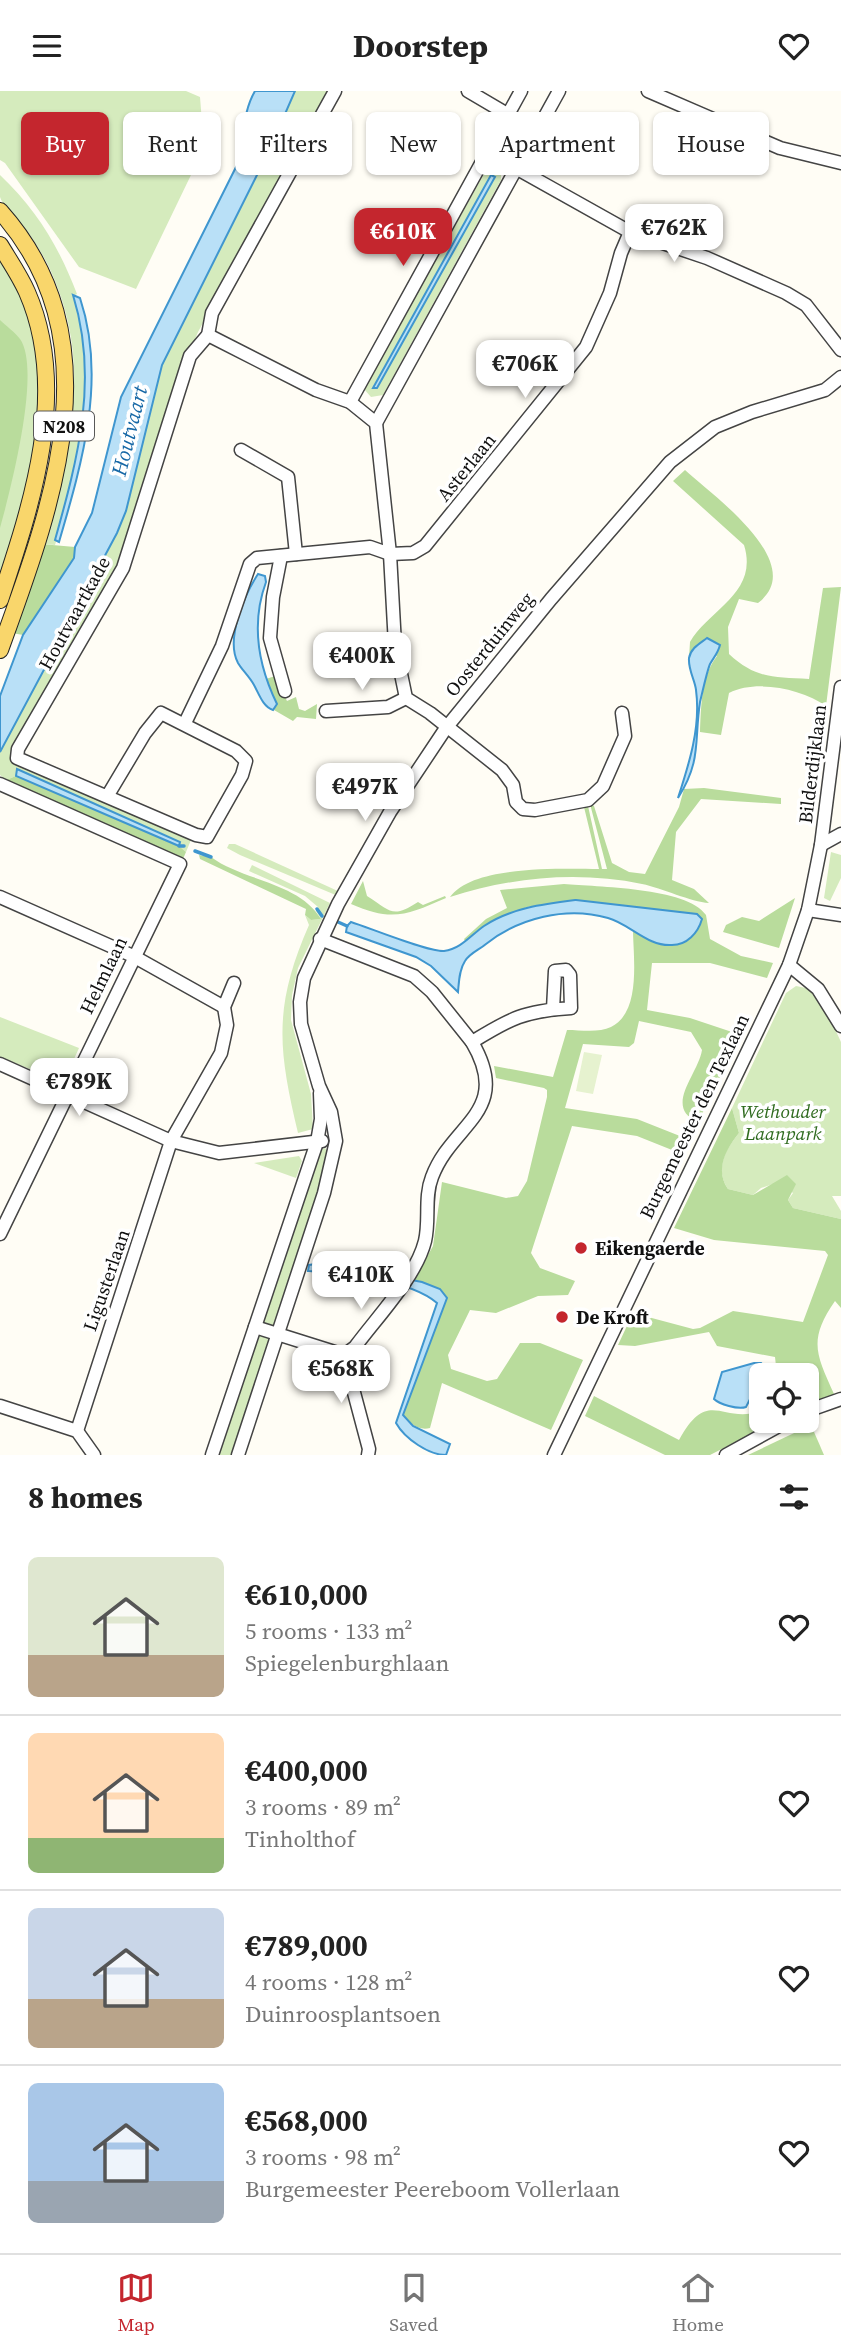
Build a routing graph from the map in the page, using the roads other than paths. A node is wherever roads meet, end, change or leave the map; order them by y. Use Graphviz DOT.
graph roads {
  1 [pos="335,91"];
  2 [pos="468,91"];
  3 [pos="521,91"];
  4 [pos="559,91"];
  5 [pos="648,91"];
  6 [pos="504,112"];
  7 [pos="508,112"];
  8 [pos="547,112"];
  9 [pos="841,163"];
  10 [pos="475,174"];
  11 [pos="512,175"];
  12 [pos="528,175"];
  13 [pos="0,211"];
  14 [pos="630,232"];
  15 [pos="0,246"];
  16 [pos="208,335"];
  17 [pos="841,350"];
  18 [pos="841,377"];
  19 [pos="350,402"];
  20 [pos="376,423"];
  21 [pos="241,450"];
  22 [pos="296,554"];
  23 [pos="390,554"];
  24 [pos="281,555"];
  25 [pos="0,600"];
  26 [pos="0,650"];
  27 [pos="841,688"];
  28 [pos="285,691"];
  29 [pos="406,698"];
  30 [pos="326,711"];
  31 [pos="622,713"];
  32 [pos="185,723"];
  33 [pos="446,728"];
  34 [pos="0,785"];
  35 [pos="108,795"];
  36 [pos="841,834"];
  37 [pos="821,845"];
  38 [pos="0,897"];
  39 [pos="808,909"];
  40 [pos="841,915"];
  41 [pos="320,939"];
  42 [pos="133,956"];
  43 [pos="789,965"];
  44 [pos="234,983"];
  45 [pos="224,1007"];
  46 [pos="553,1009"];
  47 [pos="841,1025"];
  48 [pos="472,1042"];
  49 [pos="0,1064"];
  50 [pos="319,1086"];
  51 [pos="66,1094"];
  52 [pos="171,1141"];
  53 [pos="336,1141"];
  54 [pos="317,1142"];
  55 [pos="0,1234"];
  56 [pos="255,1327"];
  57 [pos="277,1334"];
  58 [pos="344,1355"];
  59 [pos="841,1399"];
  60 [pos="0,1406"];
  61 [pos="819,1407"];
  62 [pos="77,1431"];
  63 [pos="766,1433"];
  64 [pos="94,1455"];
  65 [pos="212,1455"];
  66 [pos="238,1455"];
  67 [pos="368,1455"];
  68 [pos="554,1455"];
  69 [pos="726,1455"];
  1 -- 16 [label="street, Houtvaartkade"];
  2 -- 6 [label="street"];
  3 -- 7 [label="street"];
  4 -- 8 [label="street"];
  5 -- 9 [label="street"];
  10 -- 19 [label="street"];
  11 -- 20 [label="street"];
  12 -- 14 [label="street"];
  13 -- 26 [label="main road, N208"];
  14 -- 17 [label="street"];
  14 -- 23 [label="street, Asterlaan"];
  15 -- 25 [label="main road, N208"];
  16 -- 19 [label="street"];
  16 -- 35 [label="street, Houtvaartkade"];
  18 -- 33 [label="street, Oosterduinweg"];
  19 -- 20 [label="street"];
  20 -- 23 [label="street"];
  21 -- 22 [label="street"];
  22 -- 23 [label="street"];
  22 -- 24 [label="street"];
  23 -- 29 [label="street"];
  24 -- 28 [label="street"];
  24 -- 32 [label="street"];
  27 -- 37 [label="street, Bilderdijklaan"];
  29 -- 30 [label="street"];
  29 -- 33 [label="street"];
  31 -- 33 [label="street"];
  32 -- 35 [label="street"];
  32 -- 35 [label="street"];
  33 -- 41 [label="street, Oosterduinweg"];
  34 -- 42 [label="street, Helmlaan"];
  36 -- 37 [label="street"];
  37 -- 39 [label="street, Burgemeester den Texlaan"];
  38 -- 42 [label="street"];
  39 -- 40 [label="street"];
  39 -- 43 [label="street, Burgemeester den Texlaan"];
  41 -- 48 [label="street"];
  41 -- 50 [label="street, Oosterduinweg"];
  42 -- 45 [label="street"];
  42 -- 51 [label="street, Helmlaan"];
  43 -- 47 [label="street"];
  43 -- 68 [label="street, Burgemeester den Texlaan"];
  44 -- 45 [label="street"];
  45 -- 52 [label="street, Ligusterlaan"];
  46 -- 48 [label="street"];
  48 -- 58 [label="street"];
  49 -- 51 [label="street"];
  50 -- 53 [label="street, Oosterduinweg"];
  50 -- 54 [label="street, Oosterduinweg"];
  51 -- 52 [label="street"];
  51 -- 55 [label="street, Helmlaan"];
  52 -- 54 [label="street"];
  52 -- 62 [label="street, Ligusterlaan"];
  53 -- 54 [label="street"];
  53 -- 57 [label="street, Oosterduinweg"];
  54 -- 56 [label="street, Oosterduinweg"];
  56 -- 57 [label="street"];
  56 -- 65 [label="street, Oosterduinweg"];
  57 -- 58 [label="street"];
  57 -- 66 [label="street, Oosterduinweg"];
  58 -- 67 [label="street"];
  59 -- 61 [label="street"];
  60 -- 62 [label="street"];
  62 -- 64 [label="street"];
  63 -- 69 [label="street"];
}
